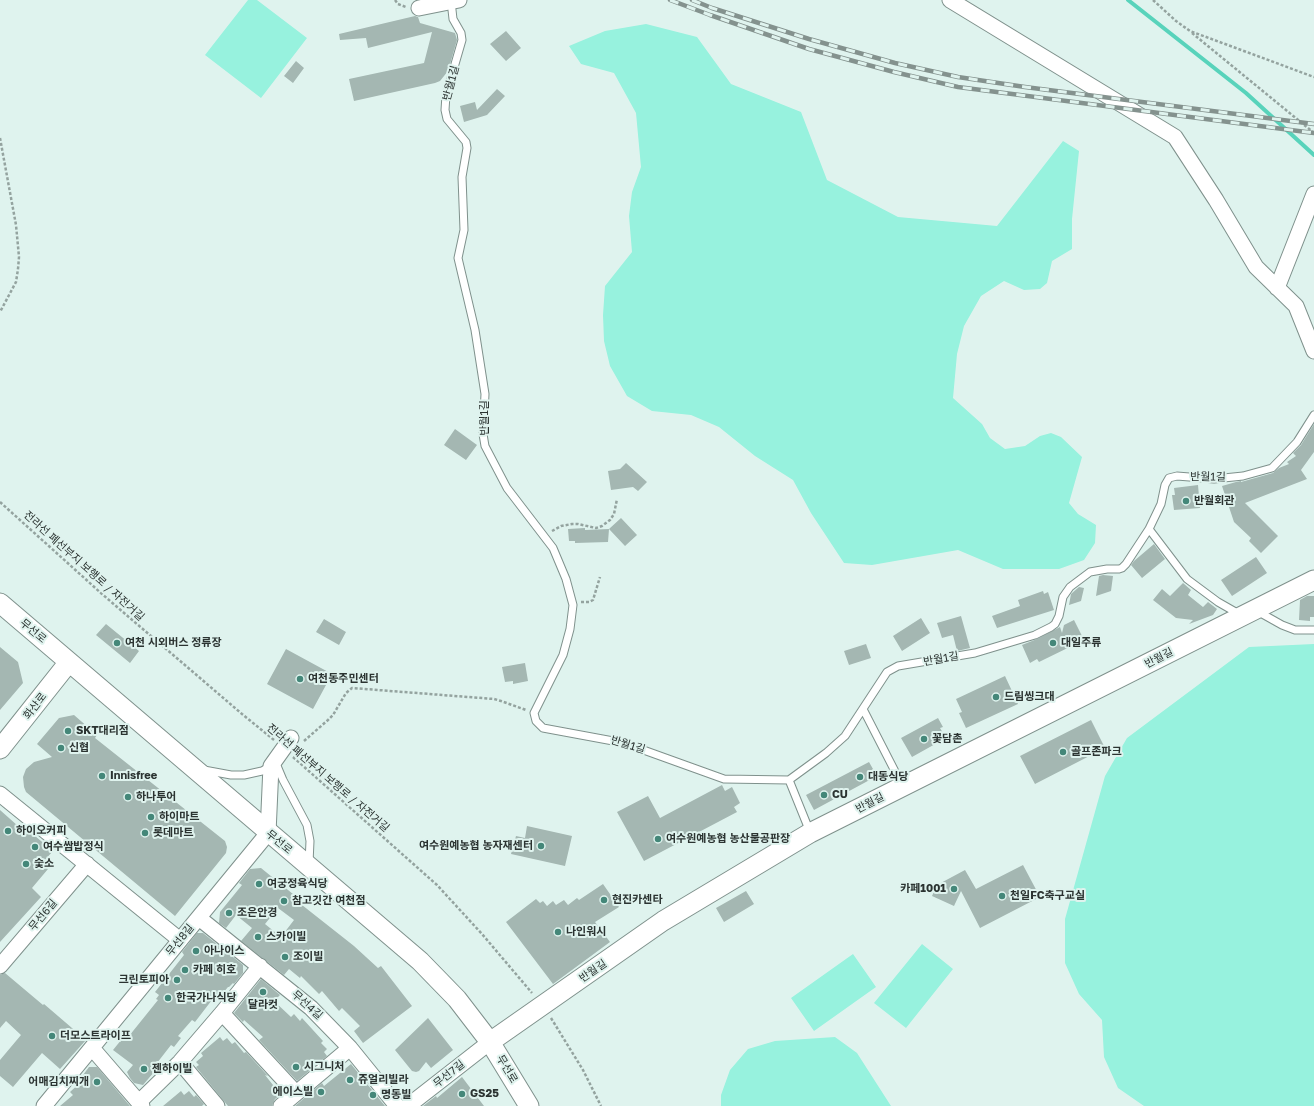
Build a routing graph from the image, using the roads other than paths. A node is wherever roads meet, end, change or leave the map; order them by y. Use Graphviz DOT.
graph roads {
  1 [pos="950,0"];
  2 [pos="455,1"];
  3 [pos="419,8"];
  4 [pos="1314,194"];
  5 [pos="1278,288"];
  6 [pos="1314,351"];
  7 [pos="1314,415"];
  8 [pos="1149,529"];
  9 [pos="1314,580"];
  10 [pos="0,604"];
  11 [pos="1248,613"];
  12 [pos="1314,630"];
  13 [pos="69,662"];
  14 [pos="863,709"];
  15 [pos="288,746"];
  16 [pos="0,749"];
  17 [pos="273,763"];
  18 [pos="190,767"];
  19 [pos="789,780"];
  20 [pos="903,787"];
  21 [pos="0,794"];
  22 [pos="268,833"];
  23 [pos="810,833"];
  24 [pos="87,864"];
  25 [pos="309,867"];
  26 [pos="199,918"];
  27 [pos="180,940"];
  28 [pos="0,966"];
  29 [pos="260,966"];
  30 [pos="222,1013"];
  31 [pos="490,1042"];
  32 [pos="92,1048"];
  33 [pos="350,1048"];
  34 [pos="180,1062"];
  35 [pos="296,1093"];
  36 [pos="51,1103"];
  37 [pos="140,1104"];
  38 [pos="217,1106"];
  39 [pos="281,1106"];
  40 [pos="398,1106"];
  41 [pos="408,1106"];
  42 [pos="529,1106"];
  1 -- 5 [label="street"];
  2 -- 3 [label="street"];
  2 -- 19 [label="lane, 반월1길"];
  4 -- 5 [label="street"];
  5 -- 6 [label="street"];
  7 -- 8 [label="lane, 반월1길"];
  8 -- 11 [label="lane"];
  8 -- 14 [label="lane, 반월1길"];
  9 -- 11 [label="street, 반월길"];
  10 -- 13 [label="street, 무선로"];
  11 -- 12 [label="lane"];
  11 -- 20 [label="street, 반월길"];
  13 -- 16 [label="street, 화산로"];
  13 -- 18 [label="street, 무선로"];
  14 -- 19 [label="lane, 반월1길"];
  14 -- 20 [label="lane"];
  15 -- 17 [label="street"];
  17 -- 18 [label="lane"];
  17 -- 22 [label="street"];
  17 -- 25 [label="lane"];
  18 -- 22 [label="street, 무선로"];
  19 -- 23 [label="lane"];
  20 -- 23 [label="street, 반월길"];
  21 -- 24 [label="street"];
  22 -- 25 [label="street, 무선로"];
  22 -- 26 [label="street, 무선8길"];
  23 -- 31 [label="street, 반월길"];
  24 -- 27 [label="street"];
  24 -- 28 [label="street, 무선6길"];
  25 -- 31 [label="street, 무선로"];
  26 -- 27 [label="street, 무선8길"];
  26 -- 29 [label="street, 무선4길"];
  27 -- 32 [label="street, 무선8길"];
  29 -- 30 [label="street"];
  29 -- 33 [label="street, 무선4길"];
  30 -- 34 [label="street"];
  30 -- 35 [label="street"];
  31 -- 41 [label="street, 무선7길"];
  31 -- 42 [label="street, 무선로"];
  32 -- 36 [label="street, 무선8길"];
  32 -- 37 [label="street"];
  33 -- 35 [label="street"];
  33 -- 40 [label="street, 무선4길"];
  34 -- 37 [label="street"];
  34 -- 38 [label="street"];
  35 -- 39 [label="street"];
}
